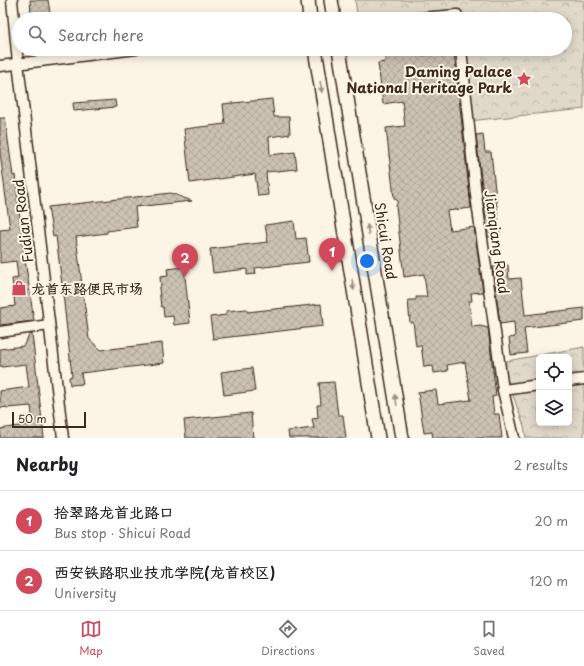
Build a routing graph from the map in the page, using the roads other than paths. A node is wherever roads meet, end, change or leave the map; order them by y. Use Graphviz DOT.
graph roads {
  1 [pos="12,0"];
  2 [pos="308,0"];
  3 [pos="331,0"];
  4 [pos="13,12"];
  5 [pos="309,12"];
  6 [pos="333,12"];
  7 [pos="17,56"];
  8 [pos="77,56"];
  9 [pos="316,56"];
  10 [pos="339,56"];
  11 [pos="462,56"];
  12 [pos="18,63"];
  13 [pos="0,66"];
  14 [pos="49,325"];
  15 [pos="0,332"];
  16 [pos="584,379"];
  17 [pos="572,381"];
  18 [pos="536,385"];
  19 [pos="503,390"];
  20 [pos="63,438"];
  21 [pos="378,438"];
  22 [pos="402,438"];
  23 [pos="514,438"];
  1 -- 4 [label="street, Fudian Road"];
  2 -- 5 [label="main road"];
  3 -- 6 [label="main road"];
  7 -- 12 [label="street, Fudian Road"];
  8 -- 12 [label="street"];
  9 -- 21 [label="main road, one-way"];
  22 -- 10 [label="main road, Shicui Road, one-way"];
  11 -- 19 [label="street, Jianqiang Road"];
  12 -- 13 [label="street"];
  12 -- 14 [label="street, Fudian Road"];
  14 -- 15 [label="street"];
  14 -- 20 [label="street, Fudian Road"];
  16 -- 17 [label="street"];
  18 -- 19 [label="street"];
  19 -- 23 [label="street, Jianqiang Road"];
}
